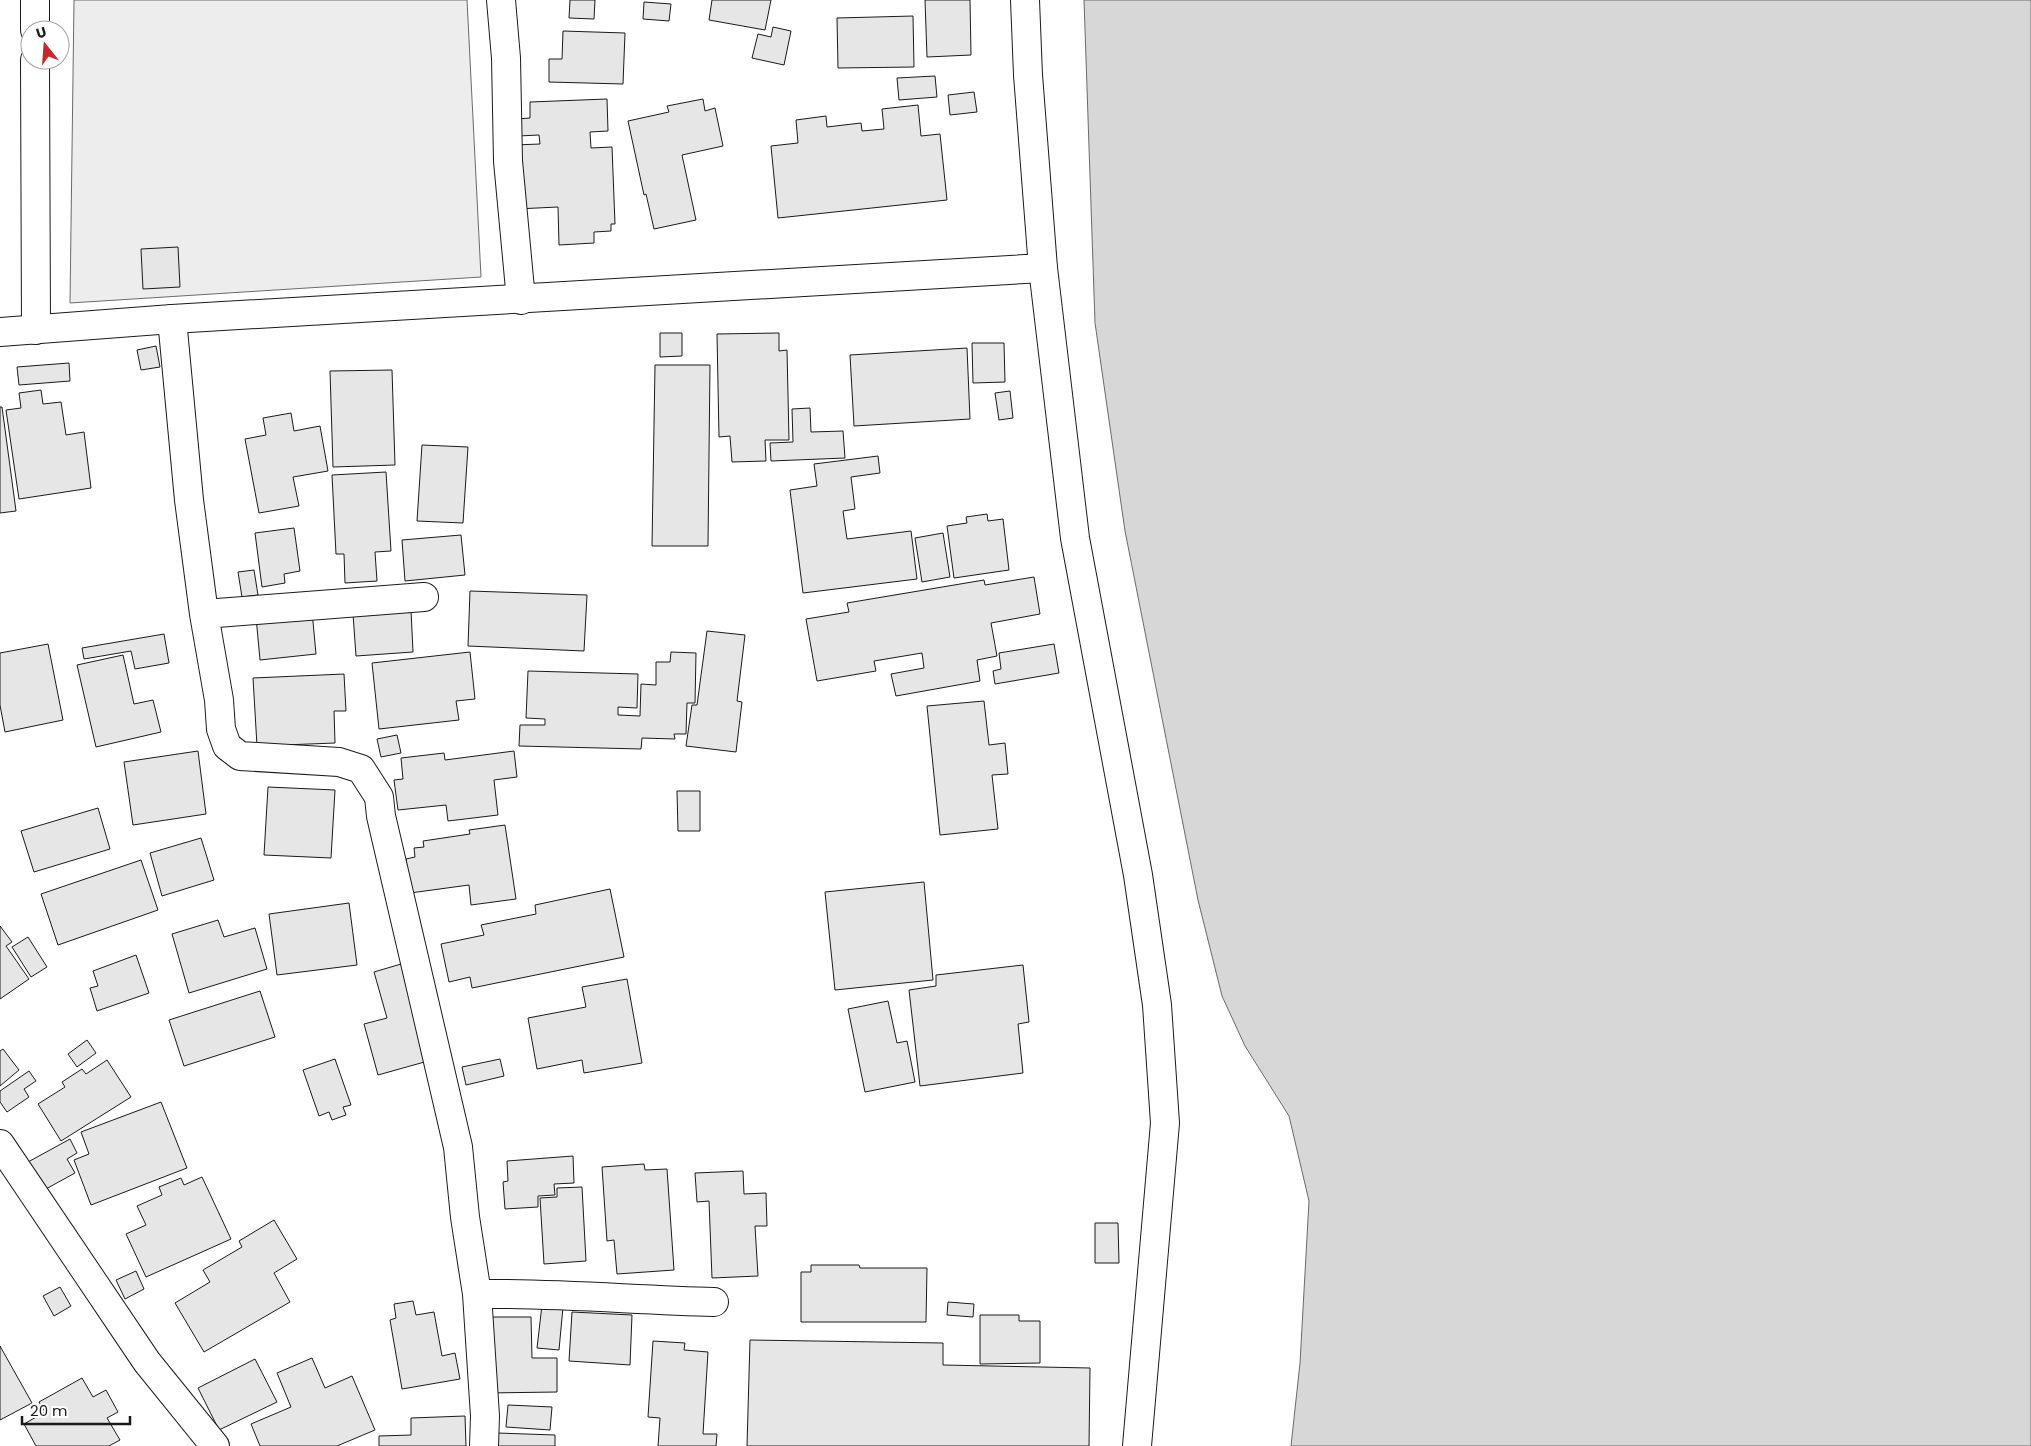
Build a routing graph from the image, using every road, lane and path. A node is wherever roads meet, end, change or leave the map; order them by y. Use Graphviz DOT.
graph roads {
  1 [pos="34,0"];
  2 [pos="502,0"];
  3 [pos="1025,0"];
  4 [pos="35,20"];
  5 [pos="35,70"];
  6 [pos="1043,268"];
  7 [pos="521,300"];
  8 [pos="172,319"];
  9 [pos="36,330"];
  10 [pos="0,332"];
  11 [pos="424,597"];
  12 [pos="204,614"];
  13 [pos="0,1144"];
  14 [pos="477,1294"];
  15 [pos="714,1302"];
  16 [pos="215,1446"];
  17 [pos="484,1446"];
  18 [pos="1137,1446"];
  1 -- 4 [label="main road"];
  2 -- 7 [label="main road"];
  3 -- 6 [label="main road"];
  5 -- 9 [label="main road"];
  6 -- 7 [label="main road"];
  6 -- 18 [label="main road"];
  7 -- 8 [label="main road"];
  8 -- 9 [label="main road"];
  8 -- 12 [label="main road"];
  9 -- 10 [label="main road"];
  11 -- 12 [label="main road"];
  12 -- 14 [label="main road"];
  13 -- 16 [label="main road"];
  14 -- 15 [label="main road"];
  14 -- 17 [label="main road"];
}
